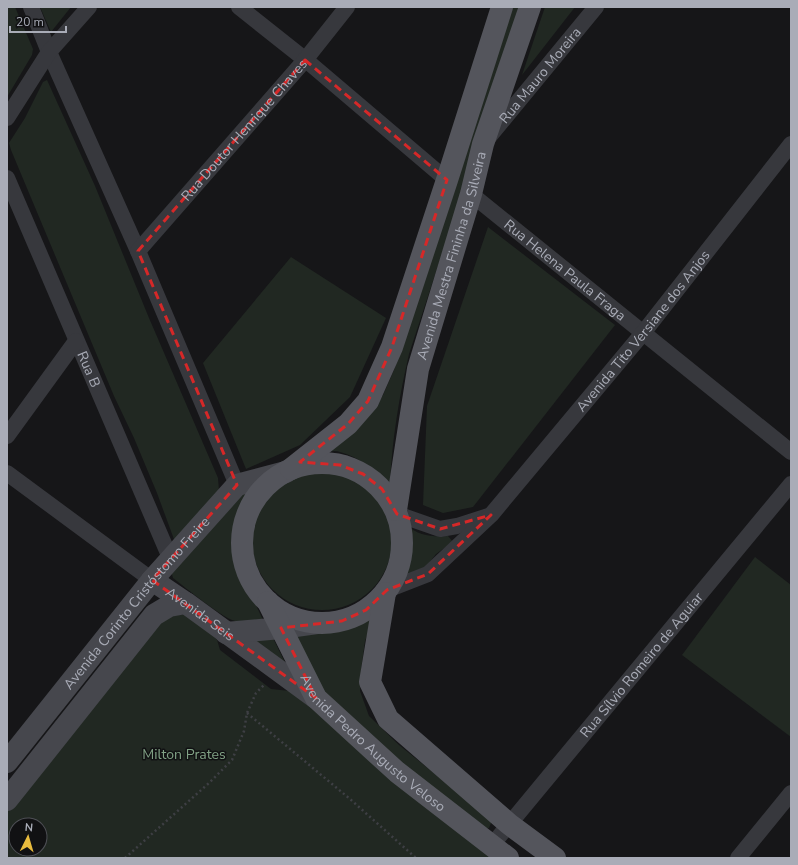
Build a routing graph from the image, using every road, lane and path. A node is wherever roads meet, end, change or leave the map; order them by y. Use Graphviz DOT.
graph roads {
  1 [pos="31,7"];
  2 [pos="89,7"];
  3 [pos="239,7"];
  4 [pos="346,7"];
  5 [pos="502,7"];
  6 [pos="530,7"];
  7 [pos="596,7"];
  8 [pos="49,52"];
  9 [pos="305,60"];
  10 [pos="7,118"];
  11 [pos="483,144"];
  12 [pos="791,144"];
  13 [pos="7,178"];
  14 [pos="448,180"];
  15 [pos="471,194"];
  16 [pos="138,251"];
  17 [pos="643,333"];
  18 [pos="76,341"];
  19 [pos="7,436"];
  20 [pos="791,452"];
  21 [pos="289,470"];
  22 [pos="7,473"];
  23 [pos="791,484"];
  24 [pos="237,485"];
  25 [pos="396,512"];
  26 [pos="491,515"];
  27 [pos="171,560"];
  28 [pos="152,580"];
  29 [pos="386,591"];
  30 [pos="268,602"];
  31 [pos="186,603"];
  32 [pos="317,623"];
  33 [pos="281,628"];
  34 [pos="226,633"];
  35 [pos="278,670"];
  36 [pos="316,698"];
  37 [pos="248,712"];
  38 [pos="7,762"];
  39 [pos="791,793"];
  40 [pos="7,800"];
  41 [pos="509,824"];
  42 [pos="500,851"];
  43 [pos="125,858"];
  44 [pos="416,858"];
  45 [pos="555,858"];
  46 [pos="738,858"];
  1 -- 8 [label="street"];
  2 -- 8 [label="street"];
  3 -- 9 [label="street"];
  4 -- 9 [label="street, Rua Doutor Henrique Chaves"];
  5 -- 14 [label="main road, Avenida Mestra Fininha da Silveira"];
  6 -- 11 [label="main road, Avenida Mestra Fininha da Silveira"];
  7 -- 11 [label="street, Rua Mauro Moreira"];
  8 -- 10 [label="street"];
  8 -- 16 [label="street"];
  9 -- 14 [label="street"];
  9 -- 16 [label="street, Rua Doutor Henrique Chaves"];
  11 -- 15 [label="main road, Avenida Mestra Fininha da Silveira"];
  12 -- 17 [label="street, Avenida Tito Versiane dos Anjos"];
  13 -- 18 [label="street, Rua B"];
  14 -- 21 [label="main road, Avenida Mestra Fininha da Silveira"];
  15 -- 17 [label="street, Rua Helena Paula Fraga"];
  15 -- 25 [label="main road, Avenida Mestra Fininha da Silveira"];
  16 -- 24 [label="street"];
  17 -- 20 [label="street, Rua Helena Paula Fraga"];
  17 -- 26 [label="street, Avenida Tito Versiane dos Anjos"];
  18 -- 19 [label="street"];
  18 -- 27 [label="street, Rua B"];
  21 -- 24 [label="street"];
  21 -- 25 [label="main road"];
  21 -- 30 [label="main road"];
  22 -- 28 [label="street, Avenida Seis"];
  23 -- 41 [label="street, Rua Sílvio Romeiro de Aguiar"];
  24 -- 27 [label="street, Avenida Corinto Cristóstomo Freire"];
  25 -- 26 [label="street"];
  25 -- 29 [label="main road"];
  26 -- 29 [label="street, Avenida Tito Versiane dos Anjos"];
  27 -- 28 [label="street, Avenida Corinto Cristóstomo Freire"];
  28 -- 31 [label="street, Avenida Seis"];
  28 -- 38 [label="street, Avenida Corinto Cristóstomo Freire"];
  29 -- 32 [label="main road"];
  29 -- 41 [label="main road, Avenida Pedro Augusto Veloso"];
  30 -- 32 [label="main road"];
  30 -- 33 [label="main road, Avenida Pedro Augusto Veloso"];
  31 -- 34 [label="street, Avenida Seis"];
  31 -- 40 [label="street, Avenida Corinto Cristóstomo Freire"];
  32 -- 33 [label="street"];
  33 -- 34 [label="street"];
  33 -- 36 [label="main road, Avenida Pedro Augusto Veloso"];
  34 -- 35 [label="street, Avenida Seis"];
  35 -- 36 [label="street, Avenida Seis"];
  35 -- 37 [label="path"];
  36 -- 42 [label="main road, Avenida Pedro Augusto Veloso"];
  37 -- 43 [label="path"];
  37 -- 44 [label="path"];
  39 -- 46 [label="street"];
  41 -- 42 [label="street, Rua Sílvio Romeiro de Aguiar"];
  41 -- 45 [label="main road, Avenida Pedro Augusto Veloso"];
}
